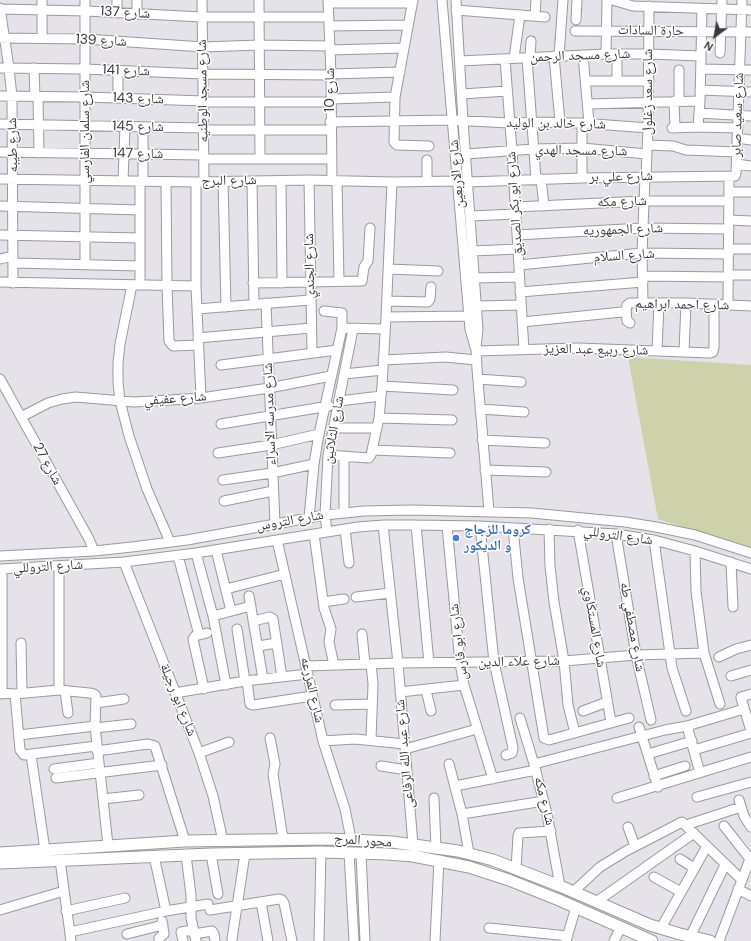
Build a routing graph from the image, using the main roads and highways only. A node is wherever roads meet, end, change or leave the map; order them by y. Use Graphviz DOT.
graph roads {
  1 [pos="0,853"];
  2 [pos="0,862"];
  3 [pos="652,941"];
  4 [pos="710,941"];
  1 -- 4 [label="main road, محور المرج"];
  2 -- 3 [label="main road, محور المرج"];
}
